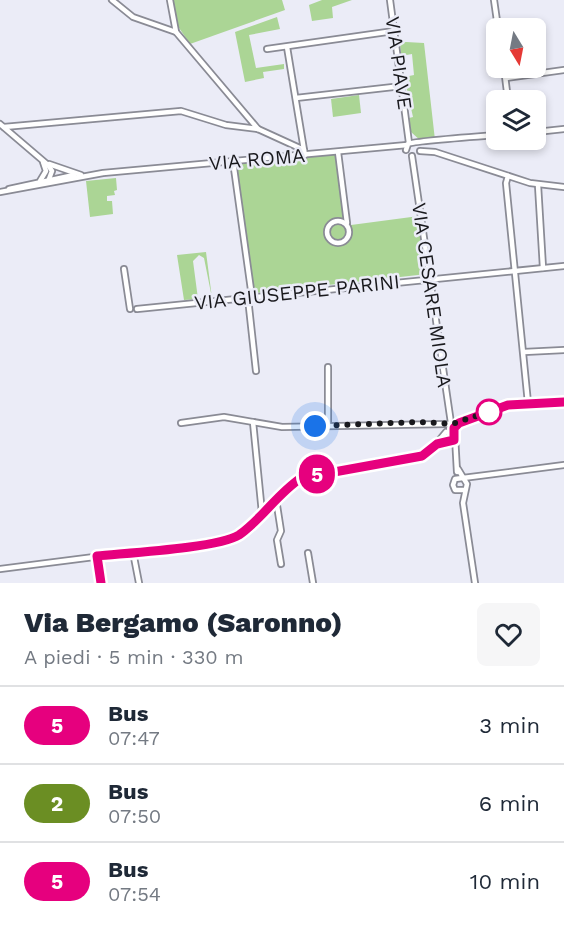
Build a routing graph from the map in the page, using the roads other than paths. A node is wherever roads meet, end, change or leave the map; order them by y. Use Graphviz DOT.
graph roads {
  1 [pos="112,0"];
  2 [pos="170,0"];
  3 [pos="390,0"];
  4 [pos="494,0"];
  5 [pos="497,18"];
  6 [pos="394,31"];
  7 [pos="176,32"];
  8 [pos="287,47"];
  9 [pos="267,50"];
  10 [pos="564,70"];
  11 [pos="546,72"];
  12 [pos="506,78"];
  13 [pos="402,86"];
  14 [pos="507,90"];
  15 [pos="296,98"];
  16 [pos="2,126"];
  17 [pos="408,126"];
  18 [pos="258,129"];
  19 [pos="564,129"];
  20 [pos="546,131"];
  21 [pos="486,136"];
  22 [pos="416,142"];
  23 [pos="407,146"];
  24 [pos="304,152"];
  25 [pos="338,152"];
  26 [pos="416,154"];
  27 [pos="41,159"];
  28 [pos="233,162"];
  29 [pos="101,174"];
  30 [pos="81,175"];
  31 [pos="508,176"];
  32 [pos="40,181"];
  33 [pos="48,181"];
  34 [pos="538,184"];
  35 [pos="564,188"];
  36 [pos="0,192"];
  37 [pos="347,223"];
  38 [pos="564,266"];
  39 [pos="543,268"];
  40 [pos="124,269"];
  41 [pos="517,270"];
  42 [pos="431,278"];
  43 [pos="250,298"];
  44 [pos="130,309"];
  45 [pos="137,309"];
  46 [pos="564,350"];
  47 [pos="524,352"];
  48 [pos="328,367"];
  49 [pos="256,371"];
  50 [pos="564,402"];
  51 [pos="528,403"];
  52 [pos="253,422"];
  53 [pos="181,423"];
  54 [pos="328,425"];
  55 [pos="449,426"];
  56 [pos="451,441"];
  57 [pos="437,444"];
  58 [pos="564,465"];
  59 [pos="458,469"];
  60 [pos="477,477"];
  61 [pos="463,478"];
  62 [pos="455,479"];
  63 [pos="467,484"];
  64 [pos="465,490"];
  65 [pos="456,491"];
  66 [pos="276,498"];
  67 [pos="463,503"];
  68 [pos="262,513"];
  69 [pos="133,552"];
  70 [pos="308,553"];
  71 [pos="97,556"];
  72 [pos="282,564"];
  73 [pos="0,569"];
  74 [pos="101,583"];
  75 [pos="139,583"];
  76 [pos="313,583"];
  77 [pos="475,583"];
  1 -- 7 [label="street"];
  2 -- 7 [label="street"];
  3 -- 6 [label="street, VIA PIAVE"];
  4 -- 5 [label="street"];
  6 -- 8 [label="street"];
  6 -- 13 [label="street, VIA PIAVE"];
  7 -- 18 [label="street"];
  8 -- 9 [label="street"];
  8 -- 15 [label="street"];
  10 -- 11 [label="street"];
  12 -- 14 [label="street"];
  13 -- 15 [label="street"];
  13 -- 17 [label="street, VIA PIAVE"];
  15 -- 24 [label="street"];
  16 -- 18 [label="street"];
  16 -- 27 [label="street"];
  17 -- 22 [label="street, VIA PIAVE"];
  17 -- 23 [label="street, VIA PIAVE"];
  18 -- 24 [label="street"];
  19 -- 20 [label="street"];
  21 -- 22 [label="street"];
  22 -- 23 [label="street"];
  22 -- 26 [label="street, VIA PIAVE"];
  23 -- 25 [label="street, VIA ROMA"];
  23 -- 26 [label="street"];
  24 -- 25 [label="street, VIA ROMA"];
  24 -- 28 [label="street, VIA ROMA"];
  25 -- 37 [label="street"];
  26 -- 31 [label="street"];
  26 -- 42 [label="street, VIA CESARE MIOLA"];
  27 -- 30 [label="street"];
  27 -- 32 [label="street"];
  27 -- 33 [label="street"];
  28 -- 29 [label="street, VIA ROMA"];
  28 -- 43 [label="street"];
  29 -- 30 [label="street"];
  29 -- 33 [label="street"];
  30 -- 33 [label="street"];
  31 -- 34 [label="street"];
  31 -- 41 [label="street"];
  32 -- 33 [label="street"];
  32 -- 36 [label="street"];
  33 -- 36 [label="street"];
  34 -- 35 [label="street"];
  34 -- 39 [label="street"];
  37 -- 37 [label="street"];
  38 -- 39 [label="street, VIA GIUSEPPE PARINI"];
  39 -- 41 [label="street, VIA GIUSEPPE PARINI"];
  40 -- 44 [label="street"];
  41 -- 42 [label="street, VIA GIUSEPPE PARINI"];
  41 -- 47 [label="street"];
  42 -- 43 [label="street, VIA GIUSEPPE PARINI"];
  42 -- 55 [label="street, VIA CESARE MIOLA"];
  43 -- 45 [label="street, VIA GIUSEPPE PARINI"];
  43 -- 49 [label="street"];
  46 -- 47 [label="street"];
  47 -- 51 [label="street"];
  48 -- 54 [label="street"];
  50 -- 51 [label="street"];
  51 -- 55 [label="street"];
  52 -- 53 [label="street"];
  52 -- 54 [label="street"];
  52 -- 68 [label="street"];
  54 -- 55 [label="street"];
  55 -- 56 [label="street"];
  55 -- 56 [label="street"];
  55 -- 57 [label="street"];
  56 -- 57 [label="street"];
  56 -- 59 [label="street"];
  57 -- 66 [label="street"];
  58 -- 60 [label="street"];
  59 -- 61 [label="street"];
  59 -- 62 [label="street"];
  60 -- 61 [label="street"];
  60 -- 63 [label="street"];
  61 -- 62 [label="street"];
  61 -- 63 [label="street"];
  62 -- 65 [label="street"];
  63 -- 64 [label="street"];
  64 -- 65 [label="street"];
  64 -- 67 [label="street"];
  65 -- 67 [label="street"];
  66 -- 68 [label="street"];
  66 -- 72 [label="street"];
  67 -- 77 [label="street"];
  68 -- 69 [label="street"];
  69 -- 71 [label="street"];
  69 -- 75 [label="street"];
  70 -- 76 [label="street"];
  71 -- 73 [label="street"];
  71 -- 74 [label="street"];
}
